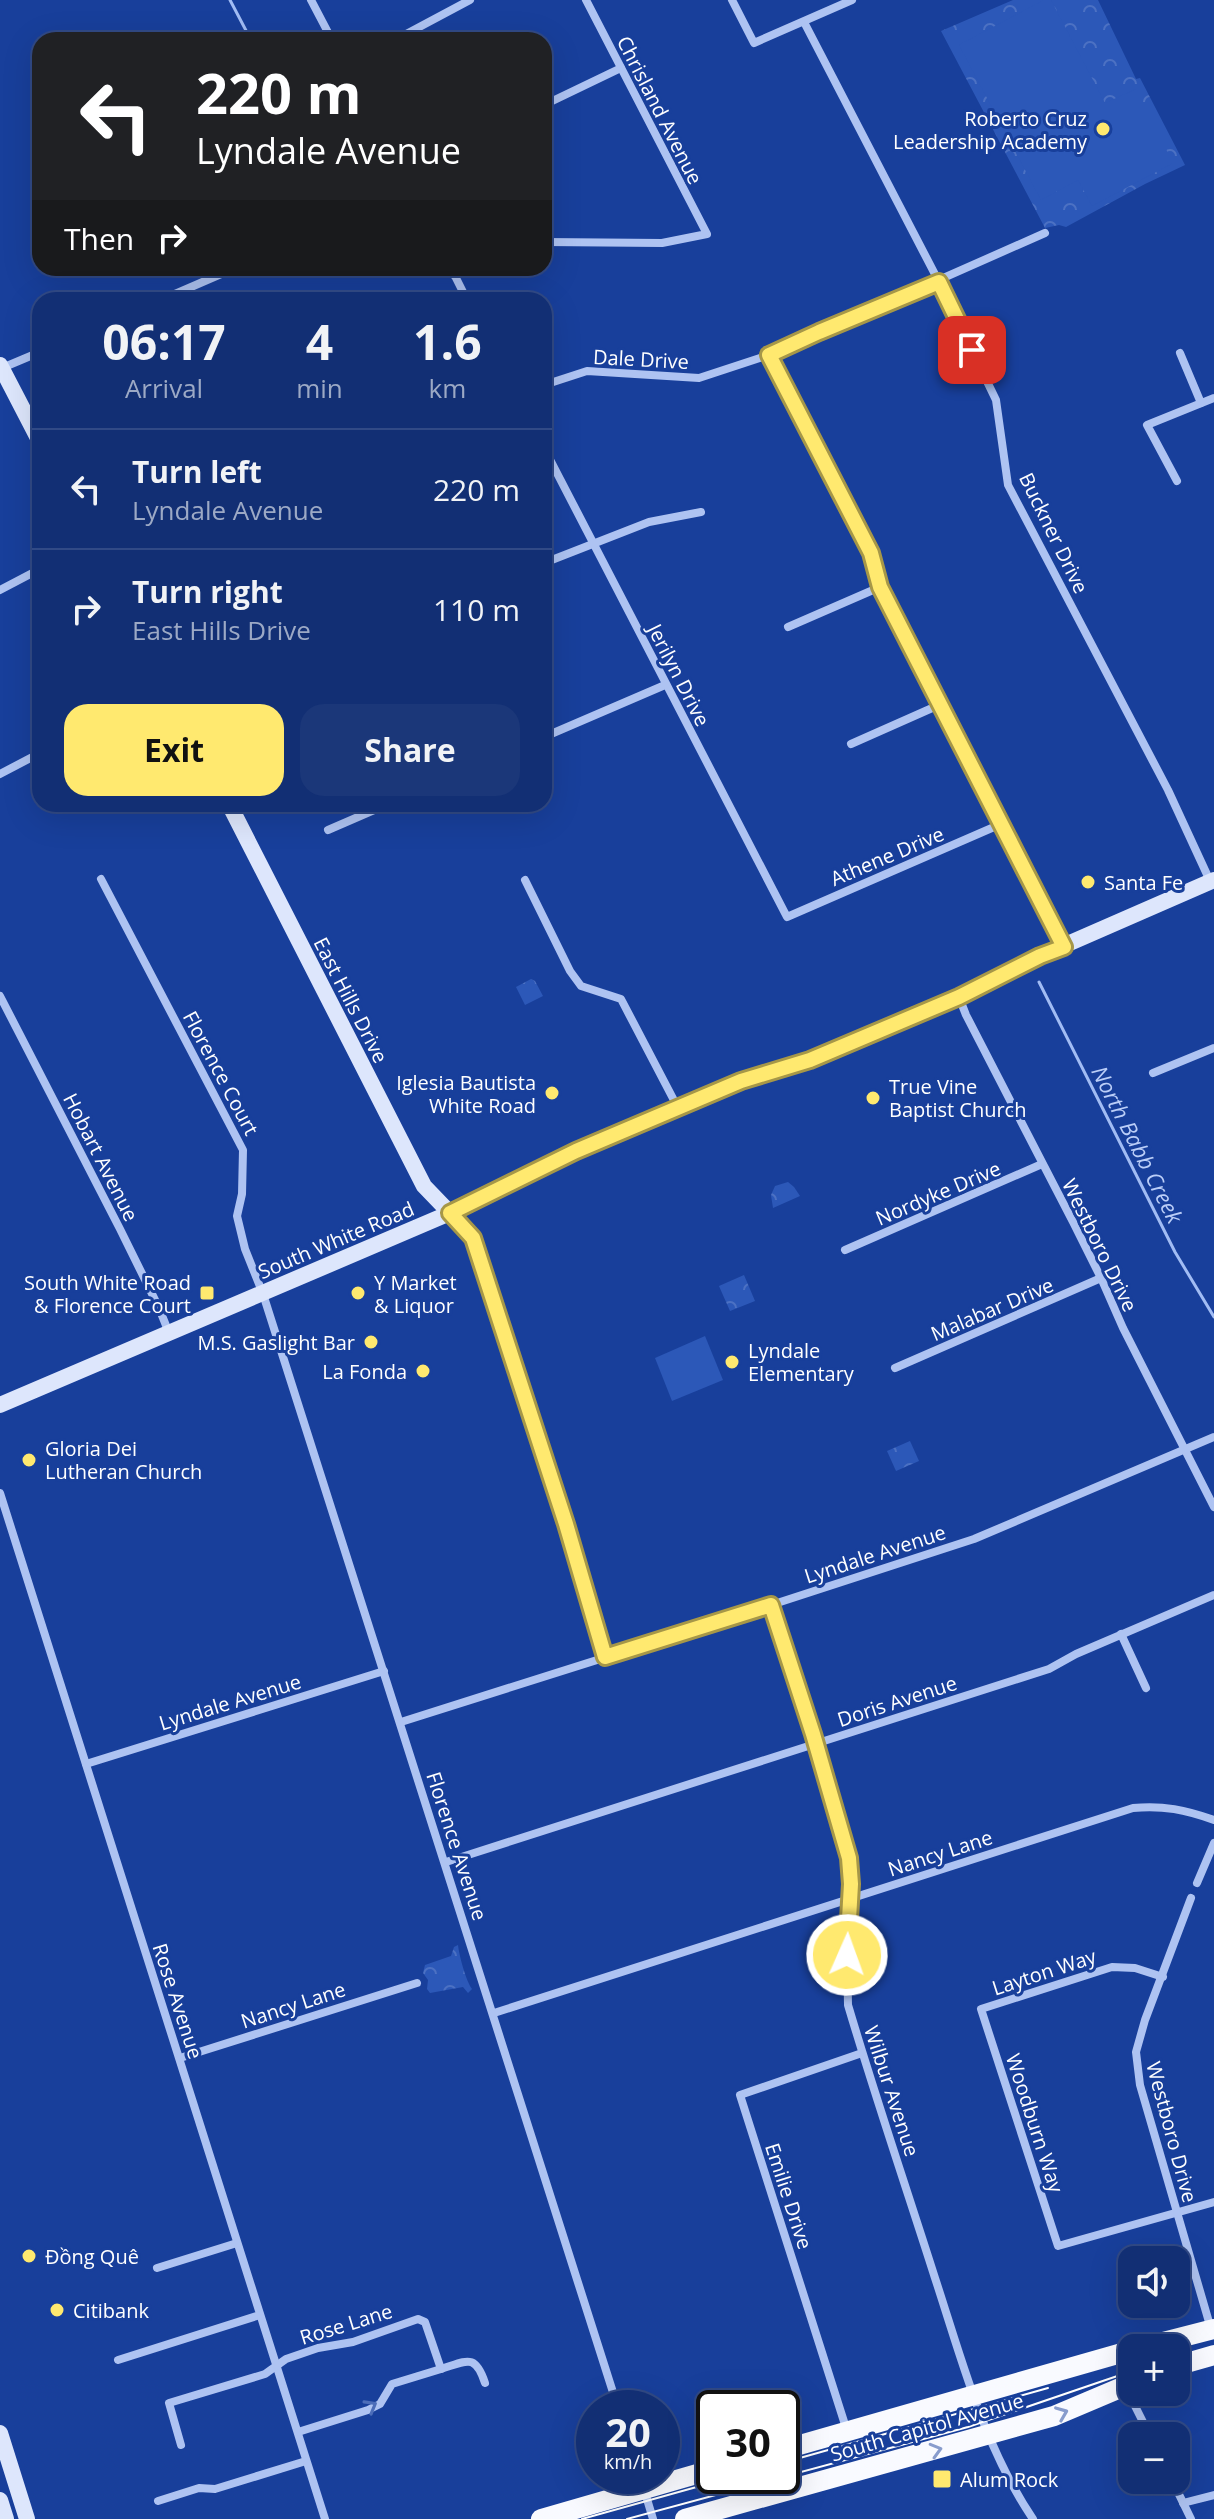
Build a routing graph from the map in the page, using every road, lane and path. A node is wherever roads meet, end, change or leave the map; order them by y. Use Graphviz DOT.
graph roads {
  1 [pos="311,0"];
  2 [pos="470,0"];
  3 [pos="586,0"];
  4 [pos="732,0"];
  5 [pos="852,0"];
  6 [pos="804,22"];
  7 [pos="328,32"];
  8 [pos="410,32"];
  9 [pos="621,68"];
  10 [pos="552,101"];
  11 [pos="1045,233"];
  12 [pos="552,242"];
  13 [pos="216,276"];
  14 [pos="939,282"];
  15 [pos="180,292"];
  16 [pos="1180,353"];
  17 [pos="32,355"];
  18 [pos="769,355"];
  19 [pos="1,366"];
  20 [pos="552,382"];
  21 [pos="1214,398"];
  22 [pos="1201,403"];
  23 [pos="32,426"];
  24 [pos="552,463"];
  25 [pos="1177,481"];
  26 [pos="701,512"];
  27 [pos="593,542"];
  28 [pos="552,560"];
  29 [pos="32,573"];
  30 [pos="880,587"];
  31 [pos="0,590"];
  32 [pos="788,627"];
  33 [pos="665,685"];
  34 [pos="939,705"];
  35 [pos="552,734"];
  36 [pos="851,744"];
  37 [pos="32,757"];
  38 [pos="0,774"];
  39 [pos="233,812"];
  40 [pos="370,812"];
  41 [pos="1001,824"];
  42 [pos="328,830"];
  43 [pos="101,879"];
  44 [pos="525,880"];
  45 [pos="1212,880"];
  46 [pos="787,917"];
  47 [pos="1064,947"];
  48 [pos="0,996"];
  49 [pos="959,997"];
  50 [pos="1214,1048"];
  51 [pos="1153,1073"];
  52 [pos="678,1108"];
  53 [pos="1042,1164"];
  54 [pos="450,1213"];
  55 [pos="845,1250"];
  56 [pos="1101,1278"];
  57 [pos="263,1294"];
  58 [pos="169,1334"];
  59 [pos="895,1368"];
  60 [pos="1,1402"];
  61 [pos="1214,1437"];
  62 [pos="1184,1450"];
  63 [pos="0,1493"];
  64 [pos="1214,1507"];
  65 [pos="1214,1595"];
  66 [pos="771,1605"];
  67 [pos="1121,1634"];
  68 [pos="605,1657"];
  69 [pos="384,1671"];
  70 [pos="1146,1688"];
  71 [pos="401,1722"];
  72 [pos="816,1744"];
  73 [pos="86,1764"];
  74 [pos="1214,1820"];
  75 [pos="1214,1843"];
  76 [pos="446,1862"];
  77 [pos="1197,1883"];
  78 [pos="1191,1898"];
  79 [pos="850,1899"];
  80 [pos="1163,1977"];
  81 [pos="417,1983"];
  82 [pos="981,2009"];
  83 [pos="494,2013"];
  84 [pos="862,2053"];
  85 [pos="180,2058"];
  86 [pos="1214,2202"];
  87 [pos="1177,2213"];
  88 [pos="237,2243"];
  89 [pos="157,2268"];
  90 [pos="260,2315"];
  91 [pos="1212,2330"];
  92 [pos="1190,2336"];
  93 [pos="1118,2354"];
  94 [pos="1214,2355"];
  95 [pos="118,2360"];
  96 [pos="1190,2362"];
  97 [pos="277,2365"];
  98 [pos="441,2369"];
  99 [pos="485,2383"];
  100 [pos="1118,2388"];
  101 [pos="612,2390"];
  102 [pos="974,2395"];
  103 [pos="847,2431"];
  104 [pos="298,2432"];
  105 [pos="0,2433"];
  106 [pos="988,2435"];
  107 [pos="181,2445"];
  108 [pos="800,2445"];
  109 [pos="306,2461"];
  110 [pos="6,2469"];
  111 [pos="609,2494"];
  112 [pos="646,2494"];
  113 [pos="1179,2494"];
  114 [pos="1214,2495"];
  115 [pos="0,2500"];
  116 [pos="158,2501"];
  117 [pos="1183,2503"];
  118 [pos="6,2519"];
  119 [pos="27,2519"];
  120 [pos="325,2519"];
  121 [pos="541,2519"];
  122 [pos="653,2519"];
  123 [pos="685,2519"];
  124 [pos="1033,2519"];
  125 [pos="1191,2519"];
  1 -- 7 [label="street"];
  2 -- 8 [label="street"];
  3 -- 9 [label="street, Chrisland Avenue"];
  4 -- 6 [label="street"];
  5 -- 6 [label="street"];
  6 -- 14 [label="street, Buckner Drive"];
  9 -- 10 [label="street"];
  9 -- 12 [label="street, Chrisland Avenue"];
  11 -- 14 [label="street, Dale Drive"];
  13 -- 15 [label="street"];
  14 -- 18 [label="street, Dale Drive"];
  14 -- 45 [label="street, Buckner Drive"];
  16 -- 22 [label="street"];
  17 -- 19 [label="street"];
  18 -- 20 [label="street, Dale Drive"];
  18 -- 30 [label="street"];
  19 -- 23 [label="main road"];
  21 -- 22 [label="street"];
  22 -- 25 [label="street"];
  24 -- 27 [label="street, Jerilyn Drive"];
  26 -- 27 [label="street"];
  27 -- 28 [label="street"];
  27 -- 33 [label="street, Jerilyn Drive"];
  29 -- 31 [label="street"];
  30 -- 32 [label="street"];
  30 -- 34 [label="street"];
  33 -- 35 [label="street"];
  33 -- 46 [label="street, Jerilyn Drive"];
  34 -- 36 [label="street"];
  34 -- 41 [label="street"];
  37 -- 38 [label="street"];
  39 -- 54 [label="main road, East Hills Drive"];
  40 -- 42 [label="street"];
  41 -- 46 [label="street, Athene Drive"];
  41 -- 47 [label="street"];
  43 -- 57 [label="street, Florence Court"];
  44 -- 52 [label="street"];
  45 -- 47 [label="main road, South White Road"];
  47 -- 49 [label="main road, South White Road"];
  48 -- 58 [label="street, Hobart Avenue"];
  49 -- 52 [label="main road, South White Road"];
  49 -- 53 [label="street, Westboro Drive"];
  50 -- 51 [label="street"];
  52 -- 54 [label="main road, South White Road"];
  53 -- 55 [label="street, Nordyke Drive"];
  53 -- 56 [label="street, Westboro Drive"];
  54 -- 57 [label="main road, South White Road"];
  54 -- 68 [label="street, East Hills Drive"];
  56 -- 59 [label="street, Malabar Drive"];
  56 -- 62 [label="street, Westboro Drive"];
  57 -- 58 [label="main road, South White Road"];
  57 -- 69 [label="street, Florence Avenue"];
  58 -- 60 [label="main road, South White Road"];
  61 -- 62 [label="street, Lyndale Avenue"];
  62 -- 64 [label="street, Westboro Drive"];
  62 -- 66 [label="street, Lyndale Avenue"];
  63 -- 73 [label="street, Rose Avenue"];
  65 -- 67 [label="street, Doris Avenue"];
  66 -- 68 [label="street, Lyndale Avenue"];
  66 -- 72 [label="street, Wilbur Avenue"];
  67 -- 70 [label="street"];
  67 -- 72 [label="street, Doris Avenue"];
  68 -- 71 [label="street, Lyndale Avenue"];
  69 -- 71 [label="street, Florence Avenue"];
  69 -- 73 [label="street, Lyndale Avenue"];
  71 -- 76 [label="street, Florence Avenue"];
  72 -- 76 [label="street, Doris Avenue"];
  72 -- 79 [label="street, Wilbur Avenue"];
  73 -- 85 [label="street, Rose Avenue"];
  74 -- 79 [label="street, Nancy Lane"];
  75 -- 77 [label="street"];
  76 -- 83 [label="street, Florence Avenue"];
  78 -- 80 [label="street, Westboro Drive"];
  79 -- 83 [label="street, Nancy Lane"];
  79 -- 84 [label="street, Wilbur Avenue"];
  80 -- 82 [label="street, Layton Way"];
  80 -- 87 [label="street, Westboro Drive"];
  81 -- 85 [label="street, Nancy Lane"];
  82 -- 87 [label="street, Woodburn Way"];
  83 -- 101 [label="street, Florence Avenue"];
  84 -- 102 [label="street, Wilbur Avenue"];
  84 -- 103 [label="street, Emilie Drive"];
  85 -- 88 [label="street, Rose Avenue"];
  86 -- 87 [label="street"];
  87 -- 91 [label="street, Westboro Drive"];
  88 -- 89 [label="street"];
  88 -- 90 [label="street, Rose Avenue"];
  90 -- 95 [label="street"];
  90 -- 97 [label="street, Rose Avenue"];
  91 -- 92 [label="main road"];
  93 -- 102 [label="main road, South Capitol Avenue"];
  94 -- 96 [label="main road"];
  97 -- 98 [label="street, Rose Lane"];
  97 -- 104 [label="street, Rose Avenue"];
  97 -- 107 [label="street"];
  98 -- 99 [label="street"];
  104 -- 98 [label="street, one-way"];
  106 -- 100 [label="main road, South Capitol Avenue, one-way"];
  102 -- 103 [label="main road, South Capitol Avenue"];
  102 -- 106 [label="street, Wilbur Avenue"];
  103 -- 108 [label="main road, South Capitol Avenue"];
  104 -- 109 [label="street, Rose Avenue"];
  105 -- 110 [label="main road"];
  123 -- 106 [label="main road, South Capitol Avenue, one-way"];
  106 -- 124 [label="street, Wilbur Avenue"];
  109 -- 116 [label="street"];
  109 -- 120 [label="street, Rose Avenue"];
  110 -- 119 [label="main road"];
  111 -- 121 [label="main road"];
  112 -- 122 [label="street"];
  113 -- 117 [label="street"];
  114 -- 117 [label="street"];
  115 -- 118 [label="main road"];
  117 -- 125 [label="street"];
}
